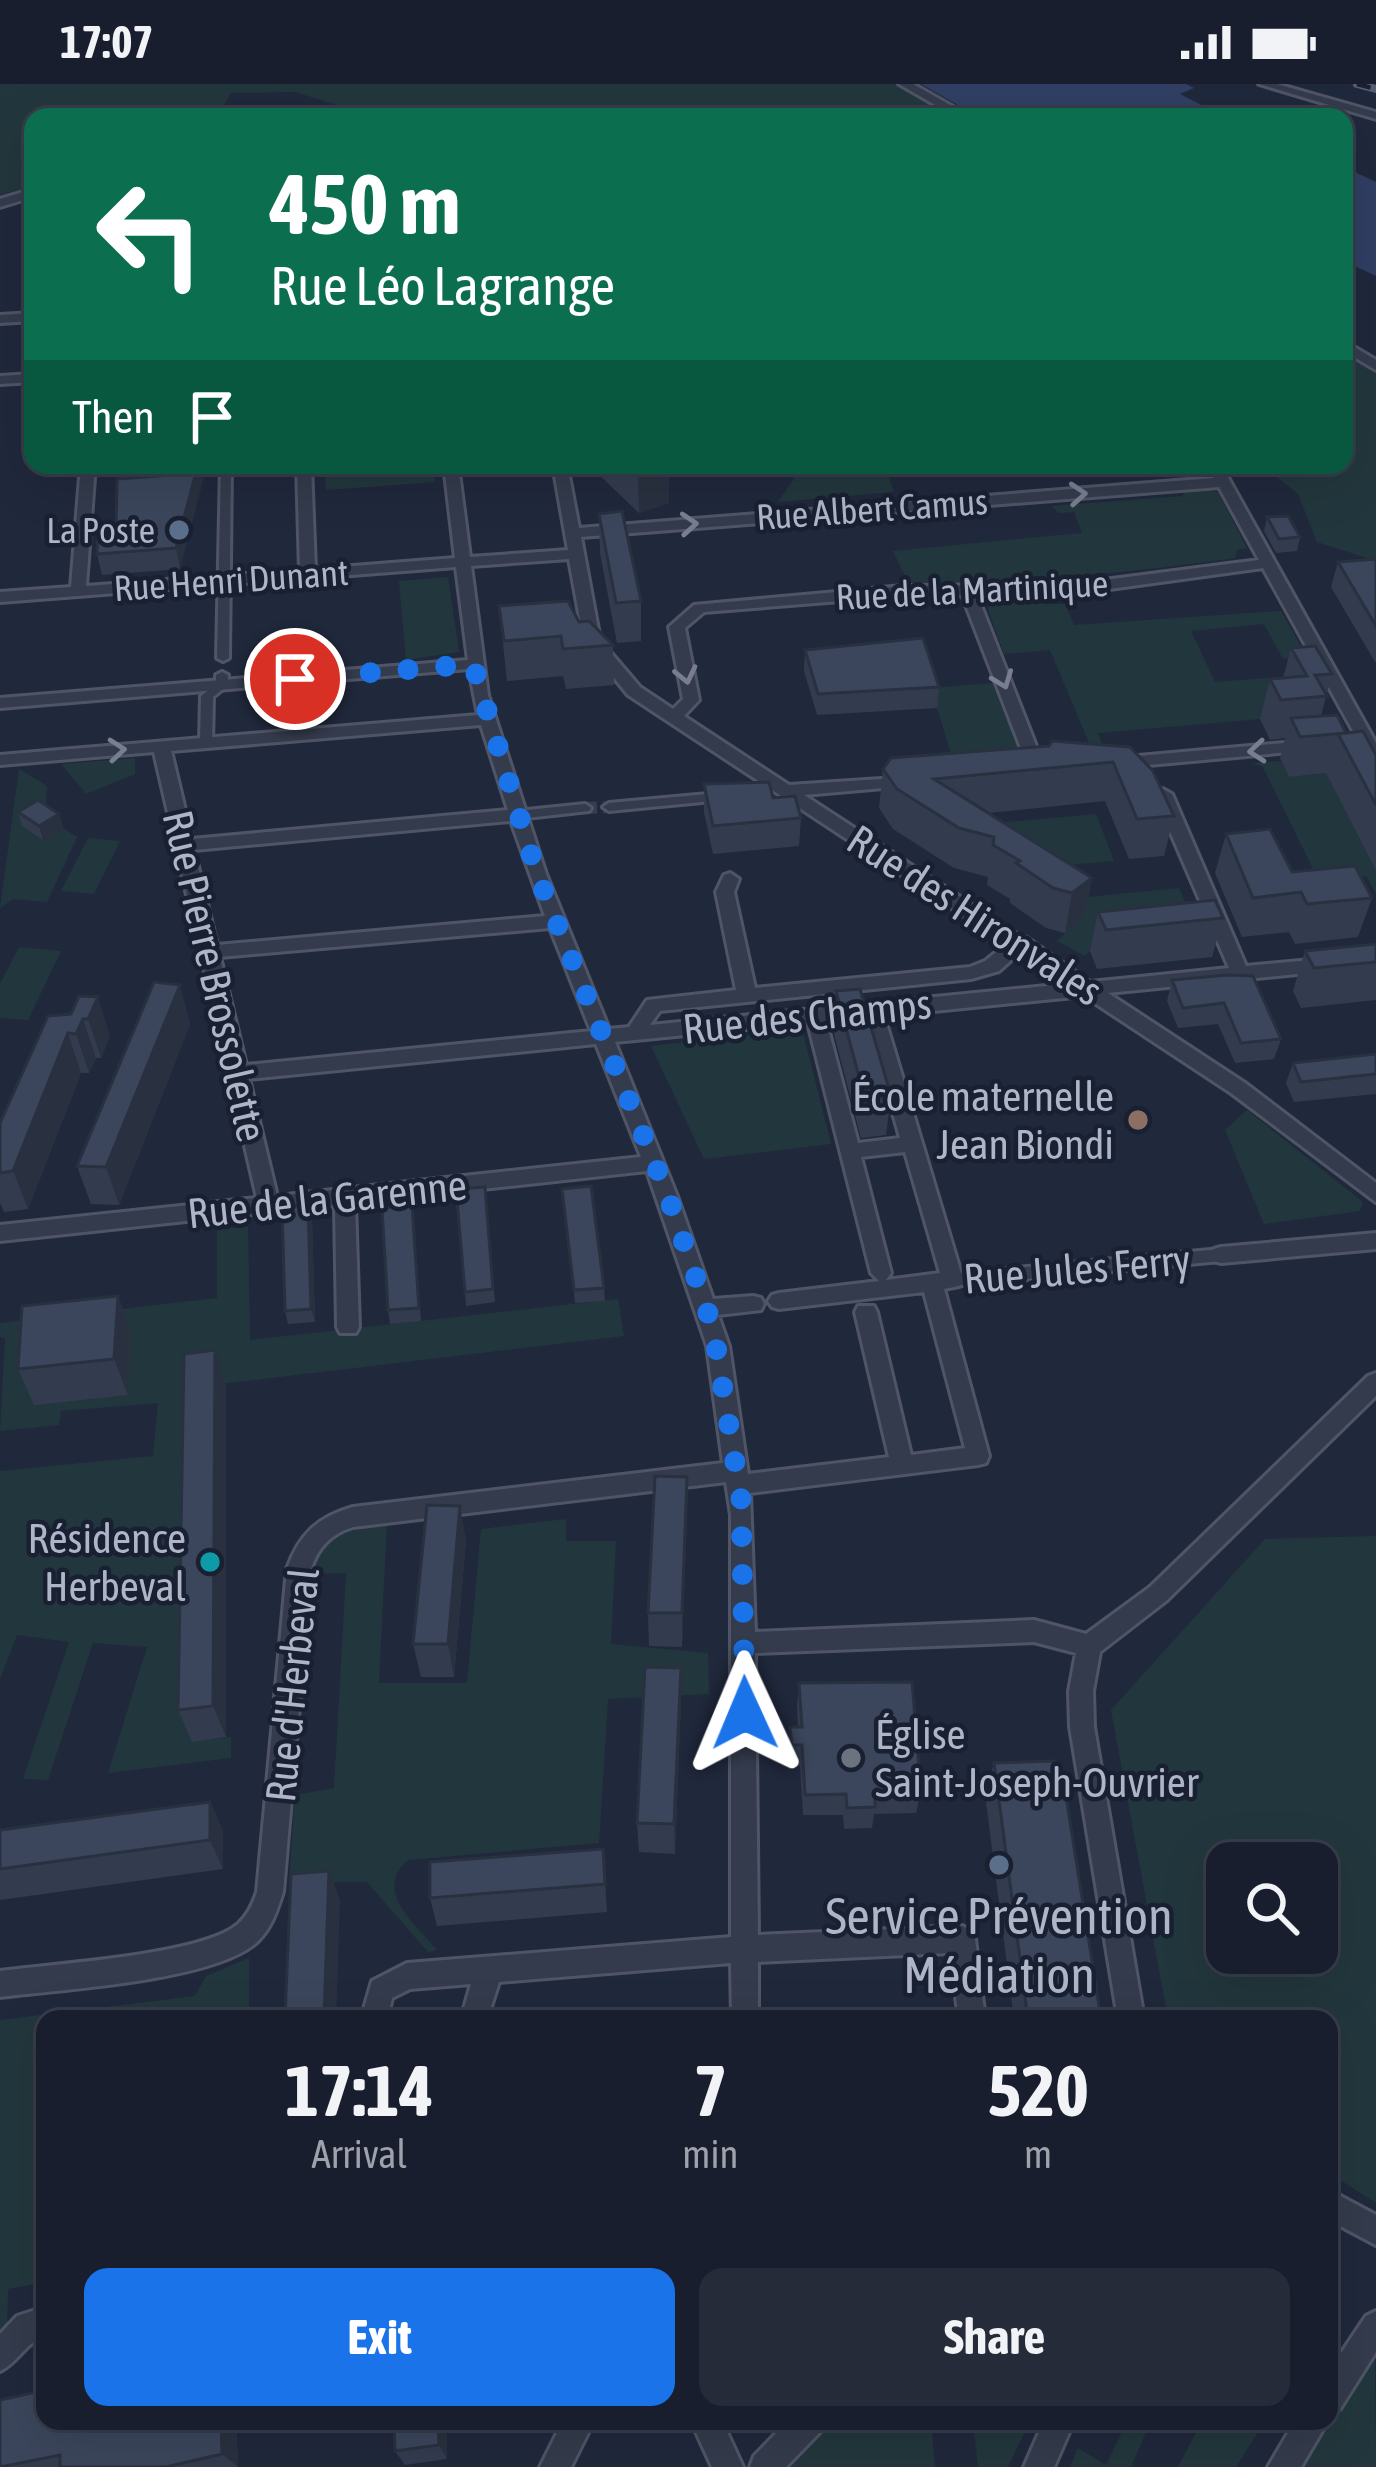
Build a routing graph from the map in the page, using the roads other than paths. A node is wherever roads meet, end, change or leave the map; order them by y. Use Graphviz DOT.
graph roads {
  1 [pos="904,84"];
  2 [pos="1265,84"];
  3 [pos="948,108"];
  4 [pos="1348,108"];
  5 [pos="87,474"];
  6 [pos="226,474"];
  7 [pos="304,474"];
  8 [pos="453,474"];
  9 [pos="562,474"];
  10 [pos="1165,474"];
  11 [pos="1219,474"];
  12 [pos="1224,482"];
  13 [pos="1171,486"];
  14 [pos="572,533"];
  15 [pos="575,554"];
  16 [pos="462,562"];
  17 [pos="1268,563"];
  18 [pos="308,574"];
  19 [pos="225,580"];
  20 [pos="78,591"];
  21 [pos="968,591"];
  22 [pos="0,597"];
  23 [pos="223,658"];
  24 [pos="473,664"];
  25 [pos="222,680"];
  26 [pos="0,703"];
  27 [pos="488,719"];
  28 [pos="672,719"];
  29 [pos="1369,738"];
  30 [pos="206,742"];
  31 [pos="1343,743"];
  32 [pos="1322,745"];
  33 [pos="160,746"];
  34 [pos="1376,758"];
  35 [pos="0,760"];
  36 [pos="1148,760"];
  37 [pos="1088,765"];
  38 [pos="1014,771"];
  39 [pos="924,779"];
  40 [pos="784,791"];
  41 [pos="762,794"];
  42 [pos="740,795"];
  43 [pos="609,807"];
  44 [pos="585,808"];
  45 [pos="517,815"];
  46 [pos="184,845"];
  47 [pos="730,880"];
  48 [pos="555,921"];
  49 [pos="1021,943"];
  50 [pos="209,952"];
  51 [pos="1376,960"];
  52 [pos="1240,973"];
  53 [pos="1090,988"];
  54 [pos="748,995"];
  55 [pos="873,1010"];
  56 [pos="815,1016"];
  57 [pos="635,1033"];
  58 [pos="602,1037"];
  59 [pos="238,1073"];
  60 [pos="912,1144"];
  61 [pos="850,1151"];
  62 [pos="655,1163"];
  63 [pos="1376,1194"];
  64 [pos="345,1197"];
  65 [pos="269,1205"];
  66 [pos="0,1233"];
  67 [pos="1376,1240"];
  68 [pos="1221,1255"];
  69 [pos="881,1273"];
  70 [pos="942,1282"];
  71 [pos="778,1301"];
  72 [pos="753,1304"];
  73 [pos="707,1308"];
  74 [pos="866,1312"];
  75 [pos="348,1327"];
  76 [pos="1376,1382"];
  77 [pos="902,1466"];
  78 [pos="739,1478"];
  79 [pos="744,1643"];
  80 [pos="1089,1646"];
  81 [pos="745,1948"];
  82 [pos="489,1970"];
  83 [pos="0,1984"];
  84 [pos="375,2010"];
  85 [pos="477,2010"];
  86 [pos="745,2010"];
  87 [pos="972,2010"];
  88 [pos="1129,2010"];
  89 [pos="1338,2209"];
  90 [pos="1376,2231"];
  91 [pos="36,2324"];
  92 [pos="1376,2326"];
  93 [pos="0,2356"];
  94 [pos="1338,2384"];
  95 [pos="574,2430"];
  96 [pos="710,2430"];
  97 [pos="800,2430"];
  98 [pos="1055,2430"];
  99 [pos="1307,2430"];
  100 [pos="555,2467"];
  101 [pos="728,2467"];
  102 [pos="765,2467"];
  103 [pos="1039,2467"];
  104 [pos="1283,2467"];
  1 -- 3 [label="street"];
  2 -- 4 [label="street"];
  5 -- 20 [label="street"];
  6 -- 19 [label="street"];
  7 -- 18 [label="street"];
  8 -- 16 [label="street"];
  9 -- 14 [label="street"];
  10 -- 13 [label="street"];
  11 -- 12 [label="street"];
  12 -- 13 [label="street, Rue Albert Camus"];
  12 -- 17 [label="street"];
  14 -- 13 [label="street, Rue Albert Camus, one-way"];
  14 -- 15 [label="street"];
  15 -- 16 [label="street, Rue Henri Dunant"];
  15 -- 28 [label="street, Rue des Hironvales"];
  16 -- 18 [label="street, Rue Henri Dunant"];
  16 -- 24 [label="street"];
  17 -- 21 [label="street, Rue de la Martinique"];
  17 -- 29 [label="street"];
  18 -- 19 [label="street, Rue Henri Dunant"];
  19 -- 20 [label="street, Rue Henri Dunant"];
  19 -- 23 [label="street"];
  20 -- 22 [label="street, Rue Henri Dunant"];
  21 -- 28 [label="street, Rue de la Martinique, one-way"];
  21 -- 38 [label="street, one-way"];
  24 -- 25 [label="street"];
  24 -- 27 [label="street"];
  25 -- 26 [label="street"];
  25 -- 30 [label="street"];
  27 -- 30 [label="street"];
  27 -- 45 [label="street"];
  28 -- 40 [label="street, Rue des Hironvales"];
  29 -- 31 [label="street"];
  29 -- 34 [label="street"];
  30 -- 33 [label="street"];
  32 -- 36 [label="street, one-way"];
  35 -- 33 [label="street, one-way"];
  33 -- 46 [label="street, Rue Pierre Brossolette"];
  36 -- 37 [label="street"];
  36 -- 52 [label="street"];
  39 -- 40 [label="street"];
  40 -- 41 [label="street"];
  40 -- 49 [label="street, Rue des Hironvales"];
  42 -- 43 [label="street"];
  44 -- 45 [label="street"];
  45 -- 46 [label="street"];
  45 -- 48 [label="street"];
  46 -- 50 [label="street, Rue Pierre Brossolette"];
  47 -- 54 [label="street"];
  48 -- 50 [label="street"];
  48 -- 58 [label="street"];
  49 -- 53 [label="street, Rue des Hironvales"];
  49 -- 54 [label="street"];
  50 -- 59 [label="street, Rue Pierre Brossolette"];
  51 -- 52 [label="street, Rue des Champs"];
  52 -- 53 [label="street, Rue des Champs"];
  53 -- 55 [label="street, Rue des Champs"];
  53 -- 63 [label="street, Rue des Hironvales"];
  54 -- 57 [label="street"];
  55 -- 56 [label="street, Rue des Champs"];
  55 -- 60 [label="street"];
  56 -- 57 [label="street, Rue des Champs"];
  56 -- 61 [label="street"];
  57 -- 58 [label="street, Rue des Champs"];
  58 -- 59 [label="street, Rue des Champs"];
  58 -- 62 [label="street"];
  59 -- 65 [label="street, Rue Pierre Brossolette"];
  60 -- 61 [label="street"];
  60 -- 70 [label="street"];
  61 -- 69 [label="street"];
  62 -- 64 [label="street, Rue de la Garenne"];
  62 -- 73 [label="street"];
  64 -- 65 [label="street, Rue de la Garenne"];
  64 -- 75 [label="street"];
  65 -- 66 [label="street, Rue de la Garenne"];
  67 -- 68 [label="street, Rue Jules Ferry"];
  68 -- 70 [label="street, Rue Jules Ferry"];
  70 -- 71 [label="street, Rue Jules Ferry"];
  70 -- 77 [label="street, Rue d'Herbeval"];
  72 -- 73 [label="street"];
  73 -- 78 [label="street"];
  74 -- 77 [label="street"];
  76 -- 80 [label="street"];
  77 -- 78 [label="street, Rue d'Herbeval"];
  78 -- 79 [label="street"];
  78 -- 83 [label="street, Rue d'Herbeval"];
  79 -- 80 [label="street"];
  79 -- 81 [label="street"];
  80 -- 88 [label="street"];
  81 -- 82 [label="street"];
  81 -- 86 [label="street"];
  81 -- 87 [label="street"];
  82 -- 84 [label="street"];
  82 -- 85 [label="street"];
  89 -- 90 [label="street"];
  91 -- 93 [label="street"];
  92 -- 94 [label="street"];
  95 -- 100 [label="street"];
  96 -- 101 [label="street"];
  97 -- 102 [label="street"];
  98 -- 103 [label="street"];
  99 -- 104 [label="street"];
}
